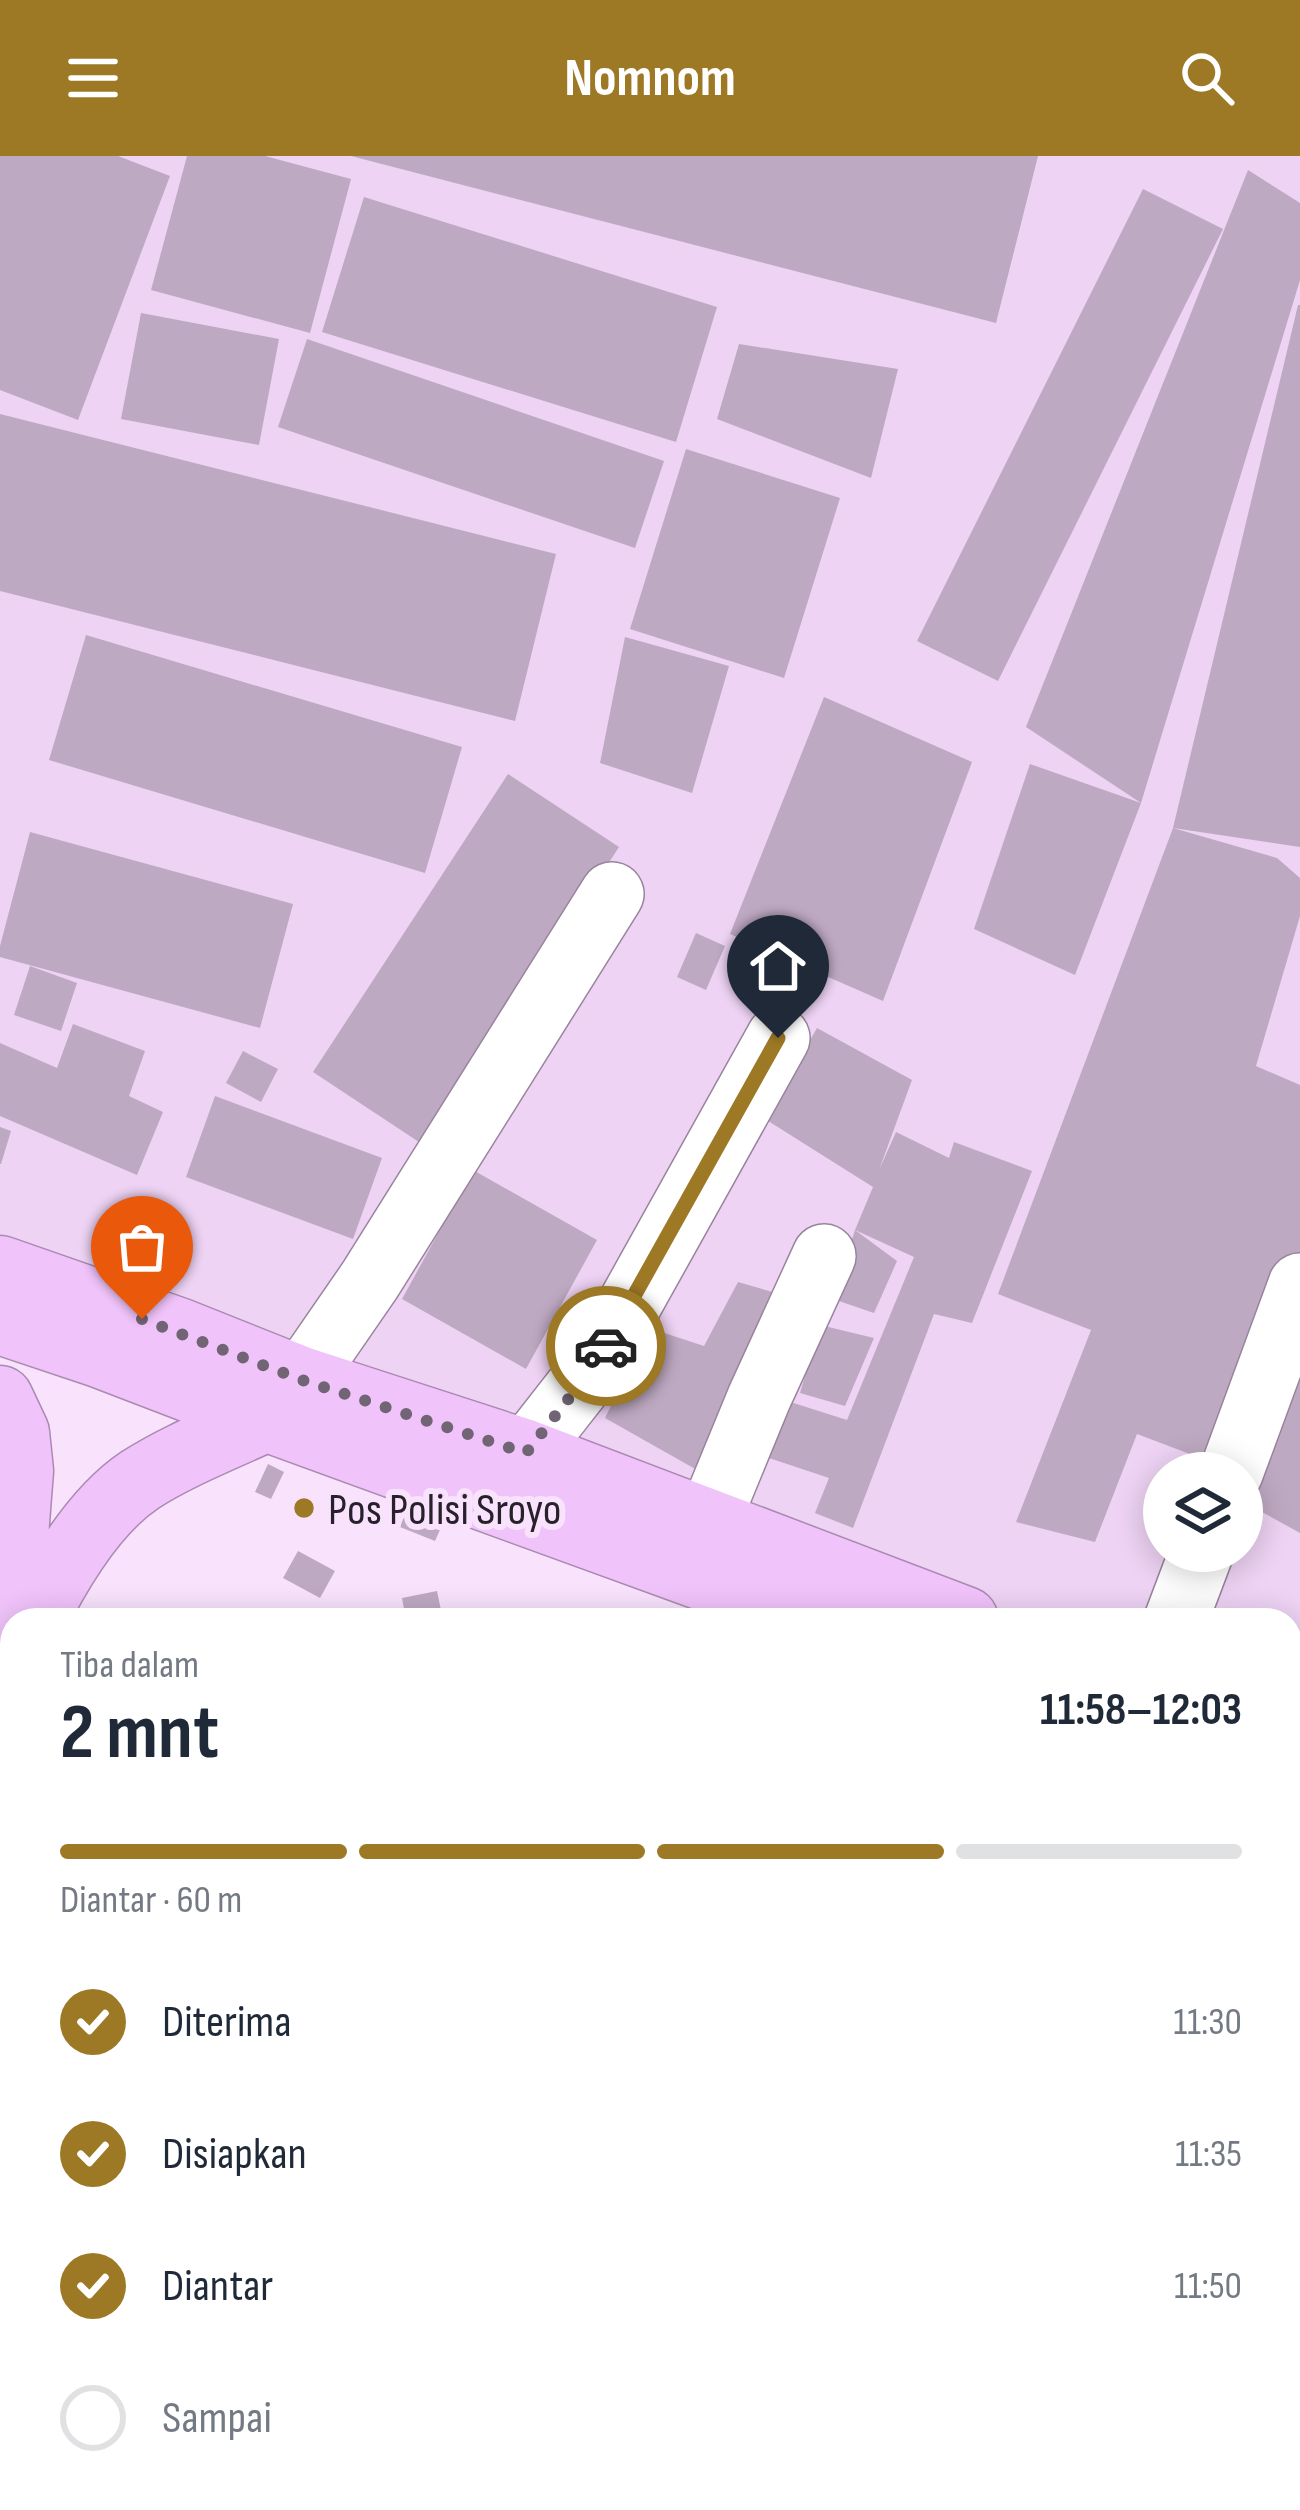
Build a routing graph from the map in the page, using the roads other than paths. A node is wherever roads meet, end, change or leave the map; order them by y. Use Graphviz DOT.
graph roads {
  1 [pos="612,894"];
  2 [pos="778,1038"];
  3 [pos="824,1256"];
  4 [pos="0,1269"];
  5 [pos="1300,1285"];
  6 [pos="0,1321"];
  7 [pos="178,1331"];
  8 [pos="99,1354"];
  9 [pos="0,1398"];
  10 [pos="284,1399"];
  11 [pos="1239,1452"];
  12 [pos="526,1453"];
  13 [pos="708,1522"];
  14 [pos="1194,1572"];
  15 [pos="13,1608"];
  16 [pos="40,1608"];
  17 [pos="792,1608"];
  18 [pos="934,1608"];
  19 [pos="1181,1608"];
  1 -- 10 [label="street"];
  2 -- 12 [label="street"];
  3 -- 13 [label="street"];
  4 -- 7 [label="highway"];
  5 -- 11 [label="street"];
  6 -- 8 [label="highway"];
  7 -- 8 [label="highway"];
  7 -- 10 [label="highway"];
  8 -- 9 [label="highway"];
  8 -- 10 [label="highway"];
  9 -- 15 [label="highway"];
  10 -- 12 [label="highway"];
  10 -- 16 [label="highway"];
  10 -- 17 [label="highway"];
  12 -- 13 [label="highway"];
  13 -- 18 [label="highway"];
  14 -- 19 [label="street"];
}
